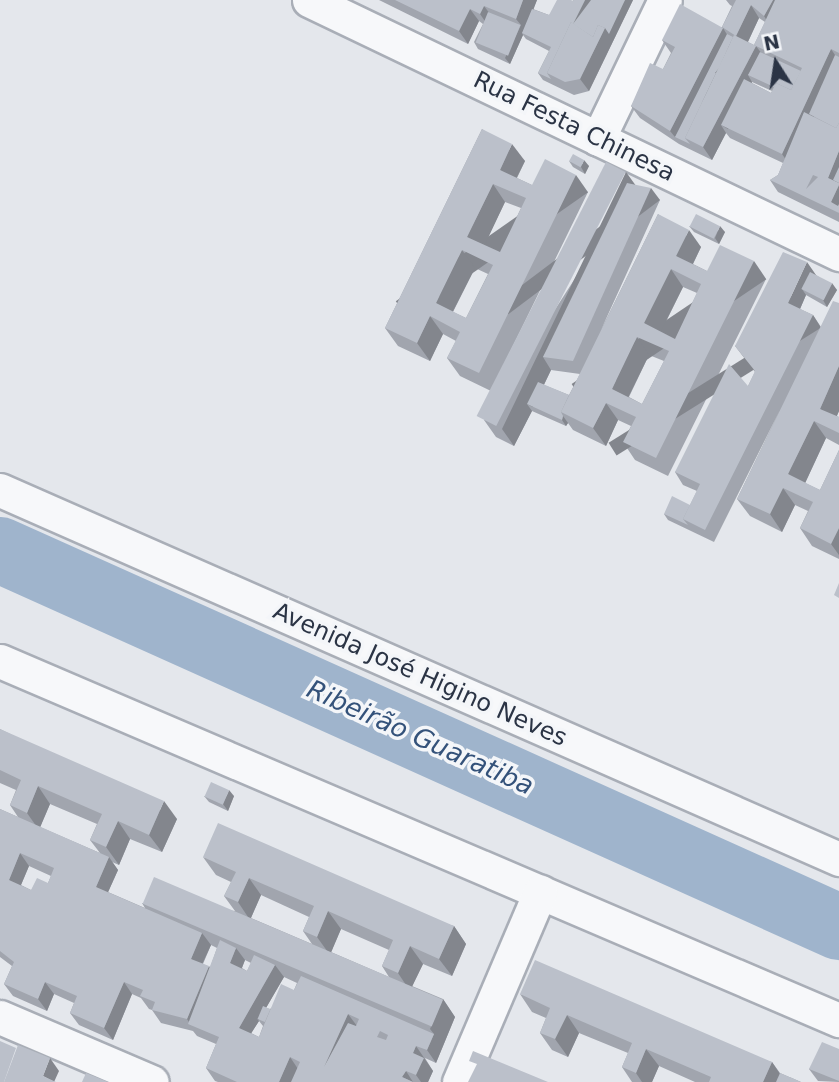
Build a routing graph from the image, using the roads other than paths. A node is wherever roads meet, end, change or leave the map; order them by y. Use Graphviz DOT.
graph roads {
  1 [pos="309,0"];
  2 [pos="665,0"];
  3 [pos="598,139"];
  4 [pos="839,254"];
  5 [pos="0,490"];
  6 [pos="0,661"];
  7 [pos="839,859"];
  8 [pos="540,892"];
  9 [pos="0,1017"];
  10 [pos="839,1020"];
  11 [pos="152,1082"];
  12 [pos="459,1082"];
  1 -- 3 [label="street, Rua Festa Chinesa"];
  2 -- 3 [label="street"];
  3 -- 4 [label="street, Rua Festa Chinesa"];
  5 -- 7 [label="street, Avenida José Higino Neves"];
  6 -- 8 [label="street"];
  8 -- 10 [label="street"];
  8 -- 12 [label="street"];
  9 -- 11 [label="street"];
}
